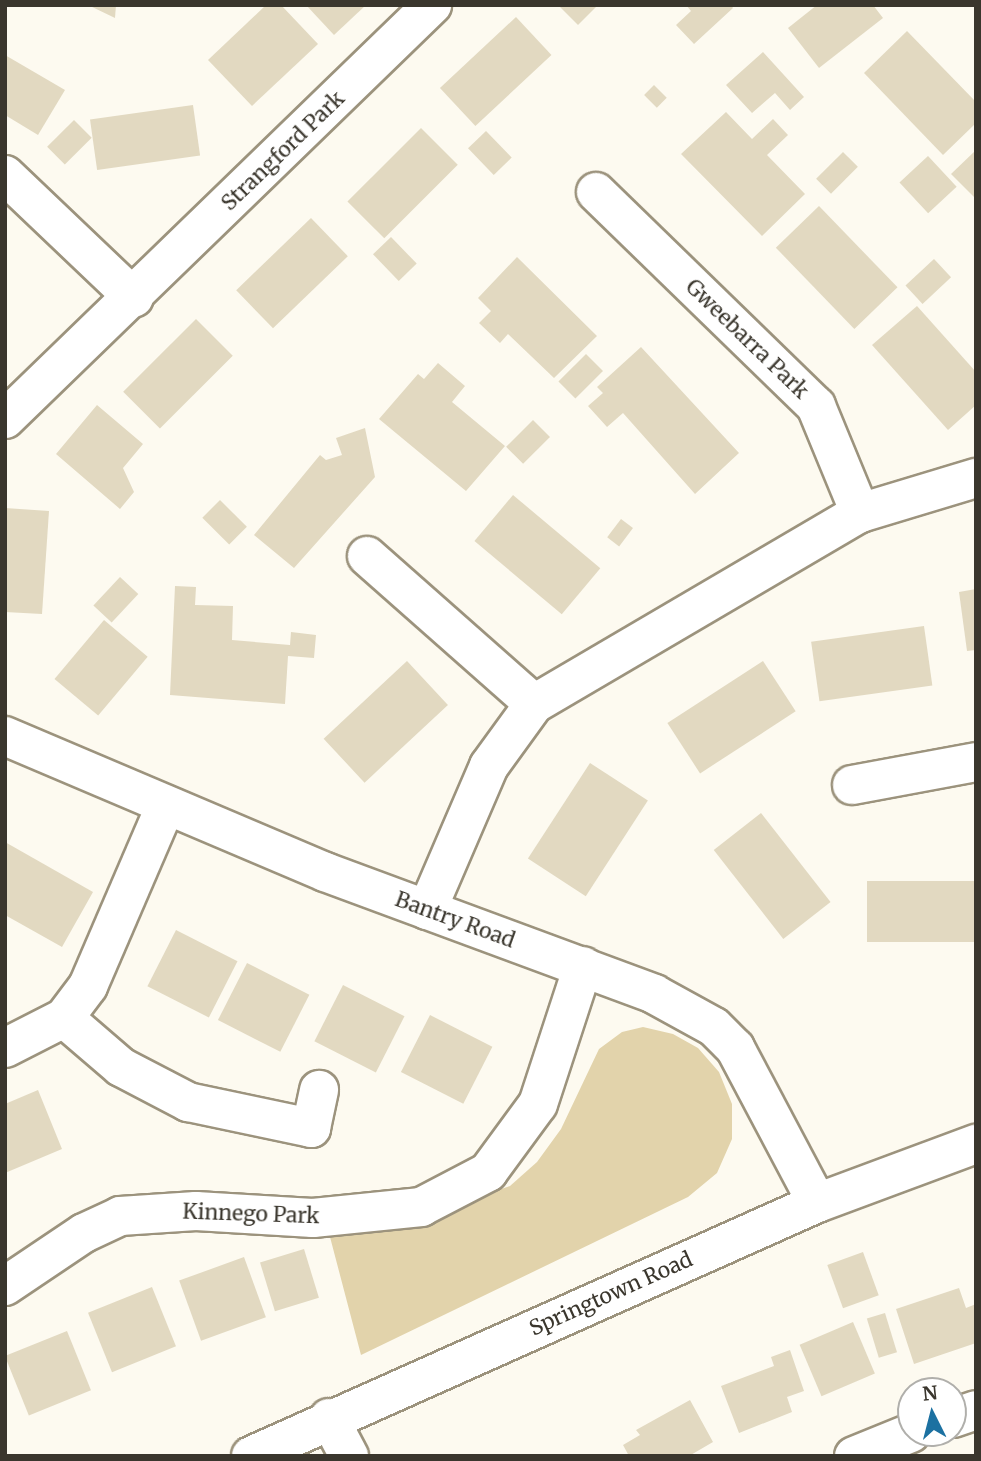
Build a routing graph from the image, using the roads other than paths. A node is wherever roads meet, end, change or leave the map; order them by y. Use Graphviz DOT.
graph roads {
  1 [pos="432,5"];
  2 [pos="5,175"];
  3 [pos="596,192"];
  4 [pos="135,298"];
  5 [pos="5,419"];
  6 [pos="976,478"];
  7 [pos="860,513"];
  8 [pos="367,556"];
  9 [pos="534,704"];
  10 [pos="5,736"];
  11 [pos="976,762"];
  12 [pos="852,785"];
  13 [pos="166,805"];
  14 [pos="427,910"];
  15 [pos="583,966"];
  16 [pos="64,1018"];
  17 [pos="5,1048"];
  18 [pos="319,1090"];
  19 [pos="976,1144"];
  20 [pos="817,1203"];
  21 [pos="5,1286"];
  22 [pos="329,1418"];
  23 [pos="897,1439"];
  24 [pos="251,1456"];
  25 [pos="349,1456"];
  26 [pos="854,1456"];
  1 -- 4 [label="street, Strangford Park"];
  2 -- 4 [label="street"];
  3 -- 7 [label="street, Gweebarra Park"];
  4 -- 5 [label="street, Strangford Park"];
  6 -- 7 [label="street"];
  7 -- 9 [label="street"];
  8 -- 9 [label="street"];
  9 -- 14 [label="street"];
  10 -- 13 [label="street, Bantry Road"];
  11 -- 12 [label="street"];
  13 -- 14 [label="street, Bantry Road"];
  13 -- 16 [label="street"];
  14 -- 15 [label="street, Bantry Road"];
  15 -- 20 [label="street, Bantry Road"];
  15 -- 21 [label="street, Kinnego Park"];
  16 -- 17 [label="street"];
  16 -- 18 [label="street"];
  19 -- 20 [label="street, Springtown Road"];
  20 -- 22 [label="street, Springtown Road"];
  22 -- 24 [label="street, Springtown Road"];
  22 -- 25 [label="street"];
  23 -- 26 [label="street"];
}
